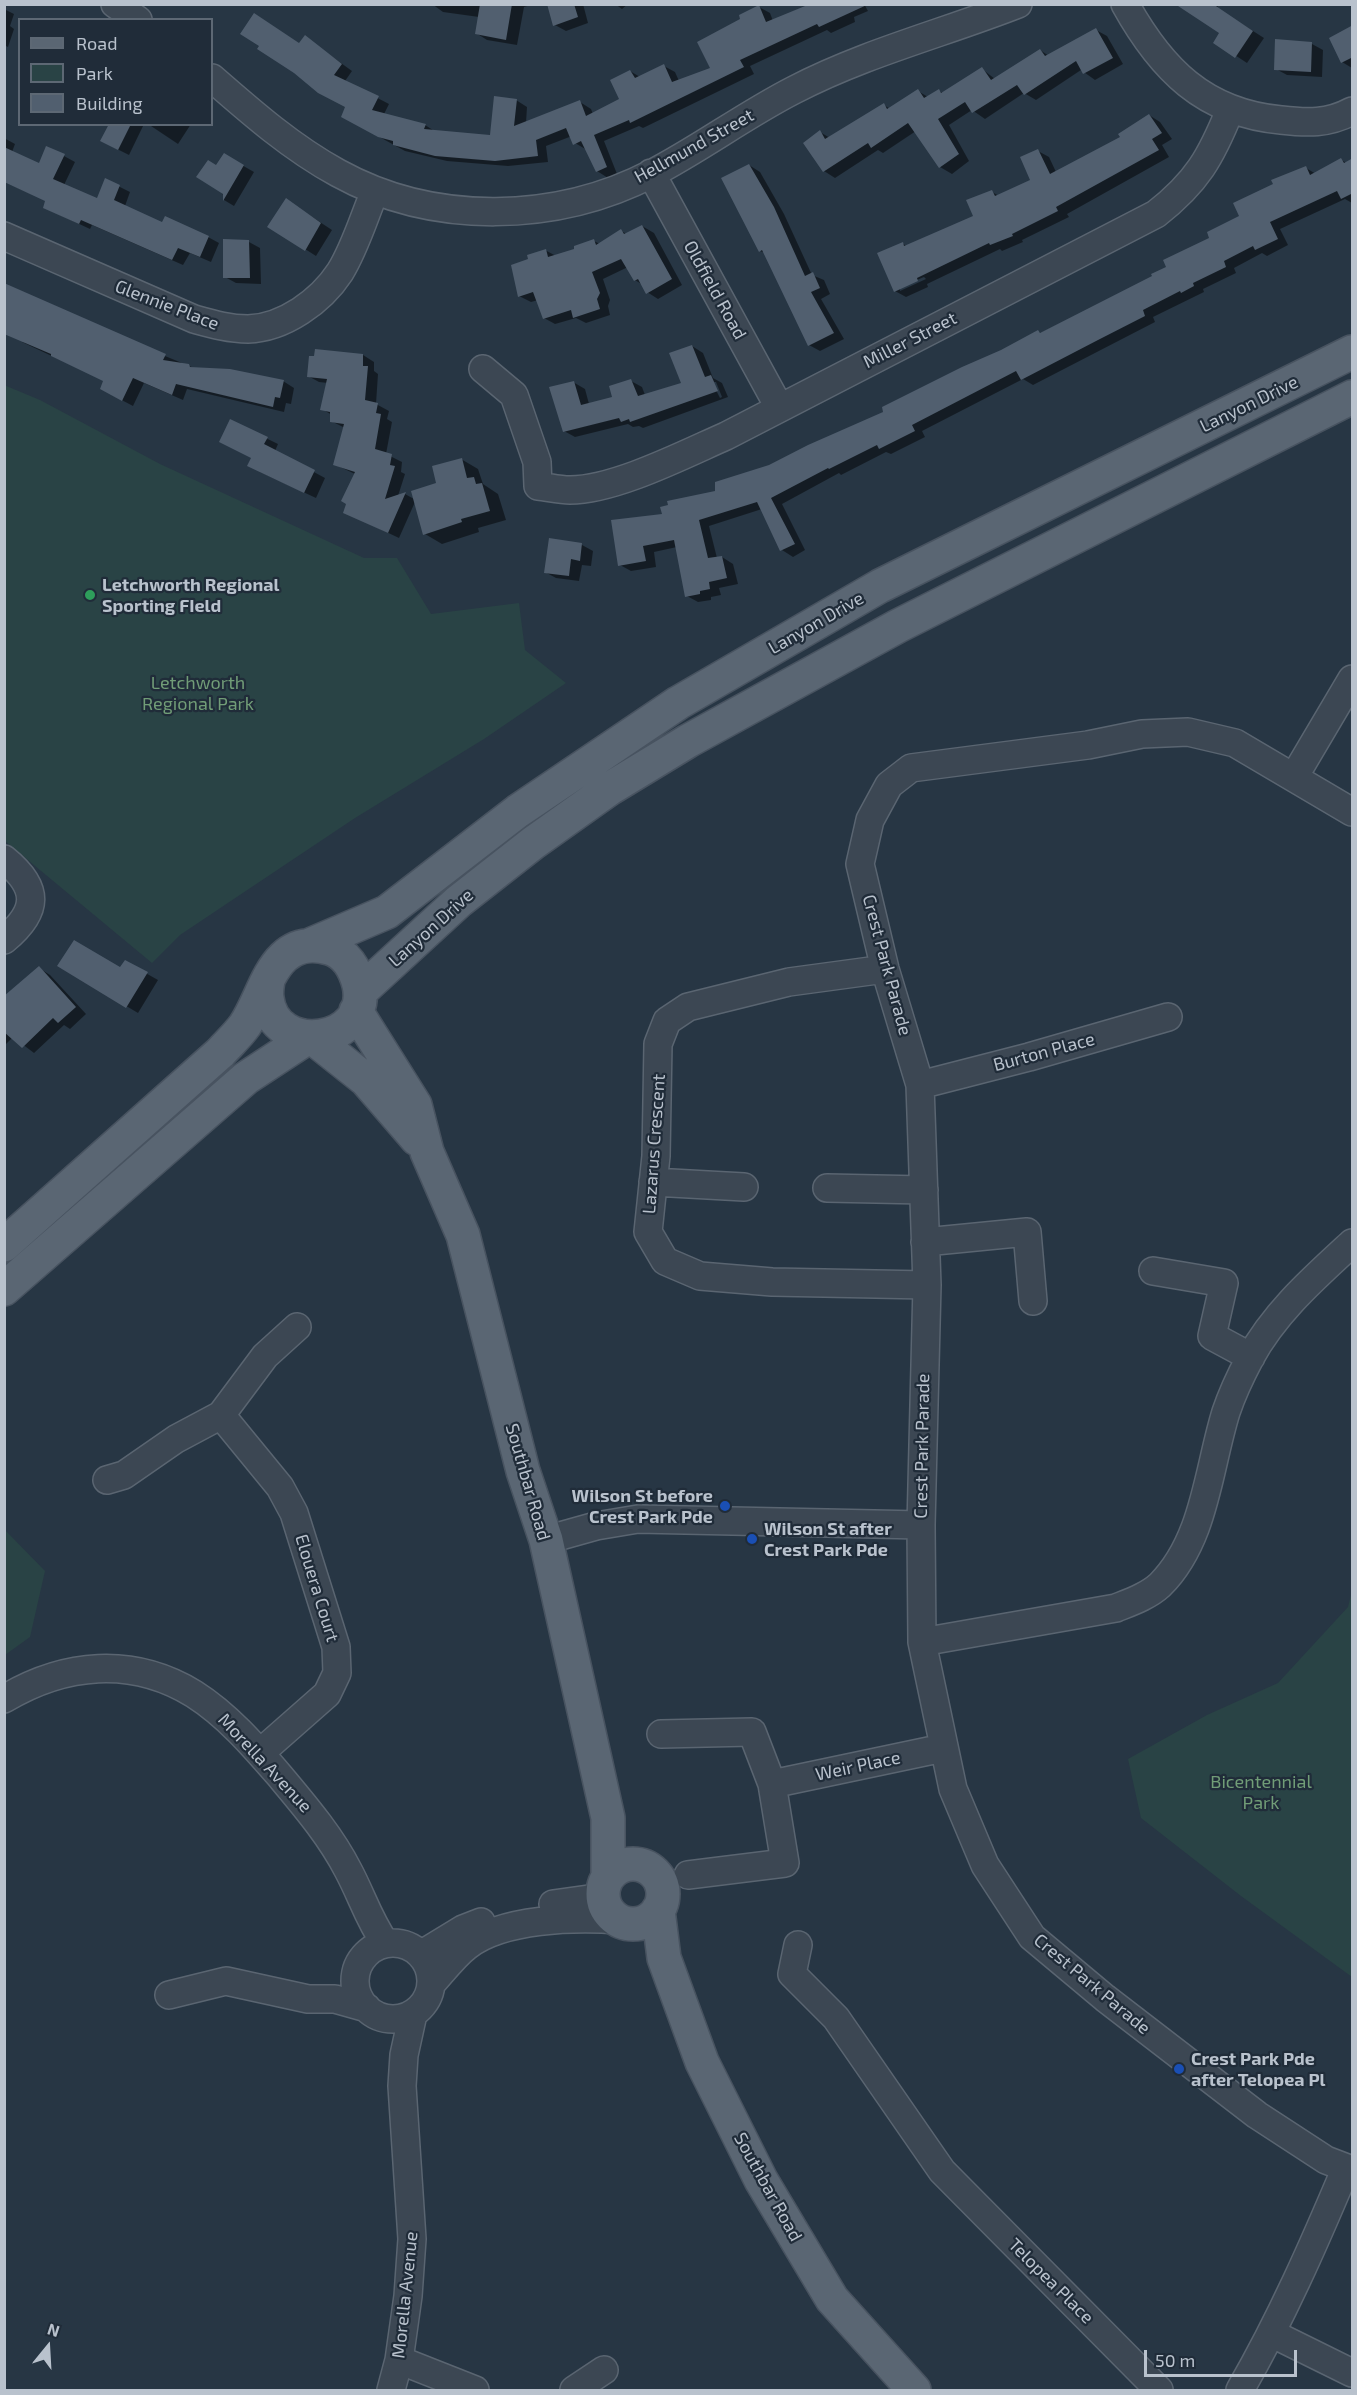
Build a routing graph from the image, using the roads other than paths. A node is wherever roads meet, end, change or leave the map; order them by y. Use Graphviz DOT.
graph roads {
  1 [pos="115,4"];
  2 [pos="1018,4"];
  3 [pos="1125,4"];
  4 [pos="135,18"];
  5 [pos="213,79"];
  6 [pos="1230,110"];
  7 [pos="1353,111"];
  8 [pos="651,173"];
  9 [pos="375,191"];
  10 [pos="4,236"];
  11 [pos="1353,352"];
  12 [pos="483,369"];
  13 [pos="1353,397"];
  14 [pos="779,407"];
  15 [pos="1353,679"];
  16 [pos="1294,777"];
  17 [pos="1353,812"];
  18 [pos="4,859"];
  19 [pos="4,940"];
  20 [pos="310,945"];
  21 [pos="885,969"];
  22 [pos="268,980"];
  23 [pos="358,1002"];
  24 [pos="1168,1017"];
  25 [pos="310,1038"];
  26 [pos="920,1085"];
  27 [pos="427,1152"];
  28 [pos="653,1182"];
  29 [pos="744,1187"];
  30 [pos="826,1188"];
  31 [pos="924,1190"];
  32 [pos="926,1242"];
  33 [pos="1353,1243"];
  34 [pos="4,1245"];
  35 [pos="1154,1271"];
  36 [pos="927,1285"];
  37 [pos="4,1289"];
  38 [pos="1033,1301"];
  39 [pos="297,1327"];
  40 [pos="1251,1357"];
  41 [pos="221,1415"];
  42 [pos="107,1480"];
  43 [pos="921,1525"];
  44 [pos="546,1540"];
  45 [pos="922,1642"];
  46 [pos="4,1699"];
  47 [pos="661,1734"];
  48 [pos="944,1748"];
  49 [pos="260,1753"];
  50 [pos="772,1784"];
  51 [pos="608,1818"];
  52 [pos="641,1865"];
  53 [pos="688,1875"];
  54 [pos="625,1906"];
  55 [pos="375,1938"];
  56 [pos="798,1946"];
  57 [pos="422,1954"];
  58 [pos="432,1983"];
  59 [pos="169,1995"];
  60 [pos="372,2006"];
  61 [pos="1349,2169"];
  62 [pos="1271,2333"];
  63 [pos="399,2360"];
  64 [pos="604,2370"];
  65 [pos="1353,2373"];
  66 [pos="1243,2390"];
  67 [pos="391,2391"];
  68 [pos="475,2391"];
  69 [pos="574,2391"];
  70 [pos="914,2391"];
  71 [pos="1159,2391"];
  1 -- 4 [label="street"];
  2 -- 8 [label="street, Hellmund Street"];
  3 -- 6 [label="street"];
  5 -- 9 [label="street, Hellmund Street"];
  6 -- 7 [label="street"];
  6 -- 14 [label="street, Miller Street"];
  8 -- 9 [label="street, Hellmund Street"];
  8 -- 14 [label="street, Oldfield Road"];
  9 -- 10 [label="street, Glennie Place"];
  11 -- 20 [label="main road, Lanyon Drive"];
  12 -- 14 [label="street, Miller Street"];
  13 -- 23 [label="main road, Lanyon Drive"];
  15 -- 16 [label="street"];
  16 -- 17 [label="street, Crest Park Parade"];
  16 -- 21 [label="street, Crest Park Parade"];
  18 -- 19 [label="street"];
  20 -- 22 [label="main road"];
  20 -- 23 [label="main road"];
  21 -- 26 [label="street, Crest Park Parade"];
  21 -- 28 [label="street, Lazarus Crescent"];
  22 -- 25 [label="main road"];
  22 -- 34 [label="main road"];
  23 -- 25 [label="main road"];
  23 -- 27 [label="main road, Southbar Road"];
  24 -- 26 [label="street, Burton Place"];
  25 -- 27 [label="main road, Southbar Road"];
  25 -- 37 [label="main road"];
  26 -- 31 [label="street, Crest Park Parade"];
  27 -- 44 [label="main road, Southbar Road"];
  28 -- 29 [label="street"];
  28 -- 36 [label="street, Lazarus Crescent"];
  30 -- 31 [label="street"];
  31 -- 32 [label="street, Crest Park Parade"];
  32 -- 36 [label="street, Crest Park Parade"];
  32 -- 38 [label="street"];
  33 -- 40 [label="street"];
  35 -- 40 [label="street"];
  36 -- 43 [label="street, Crest Park Parade"];
  39 -- 41 [label="street"];
  40 -- 45 [label="street"];
  41 -- 42 [label="street"];
  41 -- 49 [label="street, Elouera Court"];
  43 -- 44 [label="street"];
  43 -- 45 [label="street, Crest Park Parade"];
  44 -- 51 [label="main road, Southbar Road"];
  45 -- 48 [label="street, Crest Park Parade"];
  46 -- 49 [label="street, Morella Avenue"];
  47 -- 50 [label="street"];
  48 -- 50 [label="street, Weir Place"];
  48 -- 61 [label="street, Crest Park Parade"];
  49 -- 55 [label="street, Morella Avenue"];
  50 -- 53 [label="street"];
  51 -- 52 [label="main road, Southbar Road"];
  51 -- 54 [label="main road, Southbar Road"];
  52 -- 54 [label="main road"];
  52 -- 54 [label="main road, Southbar Road"];
  54 -- 57 [label="street"];
  54 -- 58 [label="street"];
  54 -- 70 [label="main road, Southbar Road"];
  55 -- 57 [label="street"];
  55 -- 60 [label="street"];
  56 -- 71 [label="street, Telopea Place"];
  57 -- 58 [label="street"];
  58 -- 60 [label="street"];
  59 -- 60 [label="street"];
  60 -- 63 [label="street, Morella Avenue"];
  61 -- 62 [label="street"];
  62 -- 65 [label="street"];
  62 -- 66 [label="street"];
  63 -- 67 [label="street, Morella Avenue"];
  63 -- 68 [label="street"];
  64 -- 69 [label="street"];
}
